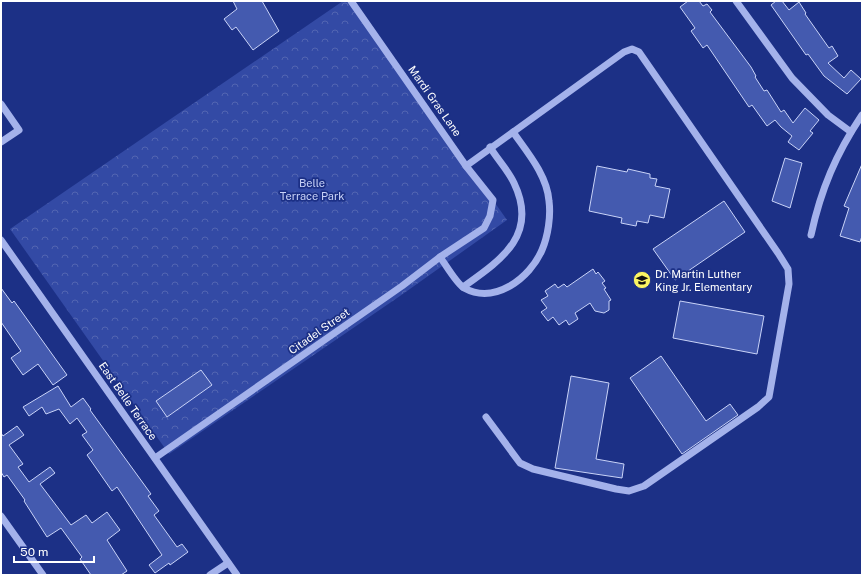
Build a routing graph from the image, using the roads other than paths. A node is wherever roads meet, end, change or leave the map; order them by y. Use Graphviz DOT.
graph roads {
  1 [pos="351,1"];
  2 [pos="736,1"];
  3 [pos="1,104"];
  4 [pos="862,115"];
  5 [pos="513,132"];
  6 [pos="851,132"];
  7 [pos="1,142"];
  8 [pos="490,147"];
  9 [pos="466,166"];
  10 [pos="490,216"];
  11 [pos="811,235"];
  12 [pos="1,240"];
  13 [pos="440,257"];
  14 [pos="463,287"];
  15 [pos="486,417"];
  16 [pos="155,458"];
  17 [pos="1,516"];
  18 [pos="228,563"];
  19 [pos="43,575"];
  20 [pos="210,575"];
  21 [pos="237,575"];
  1 -- 9 [label="street, Mardi Gras Lane"];
  2 -- 6 [label="street"];
  3 -- 7 [label="street"];
  4 -- 6 [label="street"];
  5 -- 8 [label="street"];
  5 -- 14 [label="street"];
  5 -- 15 [label="street"];
  6 -- 11 [label="street"];
  8 -- 9 [label="street"];
  8 -- 14 [label="street"];
  9 -- 10 [label="street, Mardi Gras Lane"];
  10 -- 13 [label="street, Citadel Street"];
  12 -- 16 [label="street, East Belle Terrace"];
  13 -- 14 [label="street"];
  13 -- 16 [label="street, Citadel Street"];
  16 -- 18 [label="street, East Belle Terrace"];
  17 -- 19 [label="street"];
  18 -- 20 [label="street"];
  18 -- 21 [label="street, East Belle Terrace"];
}
